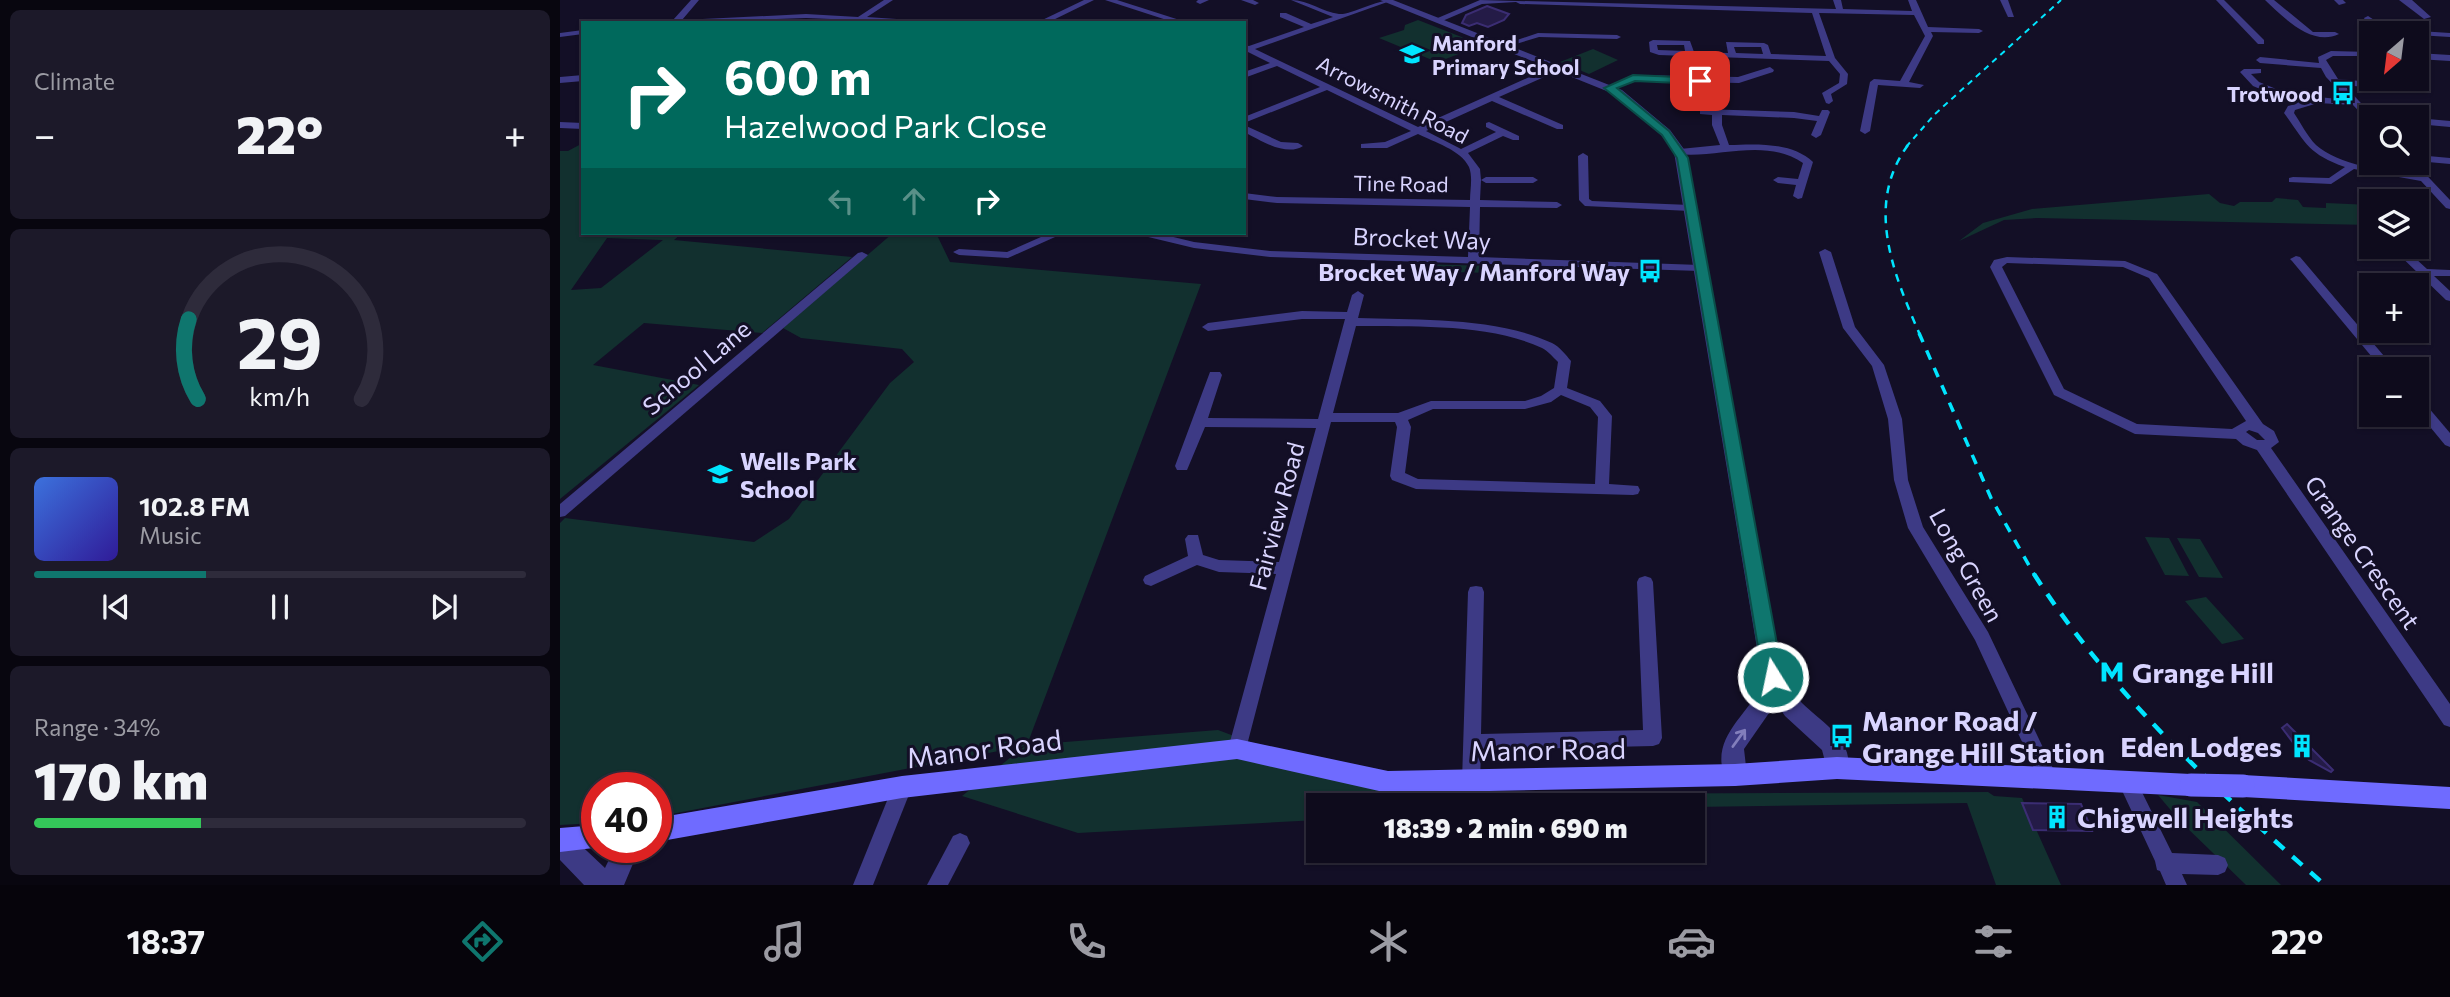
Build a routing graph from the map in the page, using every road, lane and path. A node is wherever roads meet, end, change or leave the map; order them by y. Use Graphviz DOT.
graph roads {
  1 [pos="695,0"];
  2 [pos="889,0"];
  3 [pos="1090,0"];
  4 [pos="1109,0"];
  5 [pos="1245,0"];
  6 [pos="1295,0"];
  7 [pos="1387,0"];
  8 [pos="1837,0"];
  9 [pos="1912,0"];
  10 [pos="2004,0"];
  11 [pos="2220,0"];
  12 [pos="2269,0"];
  13 [pos="2403,0"];
  14 [pos="1517,1"];
  15 [pos="1567,2"];
  16 [pos="1255,3"];
  17 [pos="1657,3"];
  18 [pos="1752,4"];
  19 [pos="1815,10"];
  20 [pos="1840,12"];
  21 [pos="1917,13"];
  22 [pos="1283,15"];
  23 [pos="2011,15"];
  24 [pos="1166,16"];
  25 [pos="1341,17"];
  26 [pos="2427,17"];
  27 [pos="2368,18"];
  28 [pos="857,20"];
  29 [pos="1437,20"];
  30 [pos="673,21"];
  31 [pos="690,21"];
  32 [pos="880,21"];
  33 [pos="1044,21"];
  34 [pos="1153,21"];
  35 [pos="1180,21"];
  36 [pos="2372,21"];
  37 [pos="1311,27"];
  38 [pos="1926,29"];
  39 [pos="1979,31"];
  40 [pos="581,32"];
  41 [pos="2429,33"];
  42 [pos="2335,34"];
  43 [pos="2450,34"];
  44 [pos="560,35"];
  45 [pos="1617,37"];
  46 [pos="2261,42"];
  47 [pos="1503,46"];
  48 [pos="1246,48"];
  49 [pos="1690,54"];
  50 [pos="2359,54"];
  51 [pos="2429,57"];
  52 [pos="2450,58"];
  53 [pos="1831,59"];
  54 [pos="2260,60"];
  55 [pos="1277,63"];
  56 [pos="2322,66"];
  57 [pos="1559,67"];
  58 [pos="1770,70"];
  59 [pos="2258,71"];
  60 [pos="1246,74"];
  61 [pos="581,78"];
  62 [pos="560,80"];
  63 [pos="1904,82"];
  64 [pos="2337,82"];
  65 [pos="2359,84"];
  66 [pos="1920,85"];
  67 [pos="1329,86"];
  68 [pos="1609,88"];
  69 [pos="1493,98"];
  70 [pos="2303,103"];
  71 [pos="2356,103"];
  72 [pos="2359,106"];
  73 [pos="1825,110"];
  74 [pos="1703,112"];
  75 [pos="1717,113"];
  76 [pos="1246,119"];
  77 [pos="2429,122"];
  78 [pos="2450,124"];
  79 [pos="560,125"];
  80 [pos="1489,125"];
  81 [pos="581,126"];
  82 [pos="1552,126"];
  83 [pos="1246,129"];
  84 [pos="1421,131"];
  85 [pos="1866,131"];
  86 [pos="1503,132"];
  87 [pos="1816,135"];
  88 [pos="1516,138"];
  89 [pos="1298,146"];
  90 [pos="1364,146"];
  91 [pos="1725,147"];
  92 [pos="1680,152"];
  93 [pos="1461,153"];
  94 [pos="1583,156"];
  95 [pos="2429,159"];
  96 [pos="2450,161"];
  97 [pos="2354,165"];
  98 [pos="2420,175"];
  99 [pos="2423,178"];
  100 [pos="1486,180"];
  101 [pos="1512,180"];
  102 [pos="1533,180"];
  103 [pos="1778,180"];
  104 [pos="2293,180"];
  105 [pos="1802,183"];
  106 [pos="1246,196"];
  107 [pos="1798,196"];
  108 [pos="1477,204"];
  109 [pos="1513,204"];
  110 [pos="2449,204"];
  111 [pos="1557,205"];
  112 [pos="1690,208"];
  113 [pos="1055,235"];
  114 [pos="1152,235"];
  115 [pos="959,252"];
  116 [pos="1825,252"];
  117 [pos="862,255"];
  118 [pos="2296,259"];
  119 [pos="2410,259"];
  120 [pos="1473,261"];
  121 [pos="1700,268"];
  122 [pos="2424,272"];
  123 [pos="2450,273"];
  124 [pos="1358,295"];
  125 [pos="2450,297"];
  126 [pos="1352,319"];
  127 [pos="1208,327"];
  128 [pos="2379,357"];
  129 [pos="1215,375"];
  130 [pos="1560,390"];
  131 [pos="2429,417"];
  132 [pos="1400,418"];
  133 [pos="1325,421"];
  134 [pos="1200,422"];
  135 [pos="2258,427"];
  136 [pos="2239,434"];
  137 [pos="2450,442"];
  138 [pos="2262,446"];
  139 [pos="1182,466"];
  140 [pos="1602,488"];
  141 [pos="1633,490"];
  142 [pos="560,512"];
  143 [pos="1193,539"];
  144 [pos="1196,559"];
  145 [pos="1286,568"];
  146 [pos="1151,580"];
  147 [pos="1645,582"];
  148 [pos="1476,592"];
  149 [pos="1774,684"];
  150 [pos="2450,719"];
  151 [pos="1472,742"];
  152 [pos="1237,749"];
  153 [pos="1838,768"];
  154 [pos="1735,775"];
  155 [pos="2049,779"];
  156 [pos="1471,781"];
  157 [pos="2127,782"];
  158 [pos="902,787"];
  159 [pos="2450,798"];
  160 [pos="672,827"];
  161 [pos="581,839"];
  162 [pos="560,842"];
  163 [pos="960,843"];
  164 [pos="621,863"];
  165 [pos="2164,863"];
  166 [pos="2218,865"];
  167 [pos="597,885"];
  168 [pos="611,885"];
  169 [pos="863,885"];
  170 [pos="937,885"];
  171 [pos="2177,885"];
  1 -- 30 [label="street"];
  2 -- 28 [label="street"];
  3 -- 33 [label="street"];
  4 -- 24 [label="street"];
  5 -- 16 [label="street"];
  6 -- 25 [label="street"];
  7 -- 25 [label="street"];
  7 -- 29 [label="street"];
  8 -- 20 [label="street"];
  9 -- 21 [label="street"];
  10 -- 23 [label="street"];
  11 -- 46 [label="street"];
  12 -- 42 [label="street"];
  13 -- 26 [label="street"];
  14 -- 15 [label="street"];
  14 -- 29 [label="street"];
  15 -- 17 [label="street"];
  17 -- 18 [label="street"];
  18 -- 19 [label="street"];
  19 -- 20 [label="street"];
  19 -- 53 [label="street"];
  20 -- 21 [label="street"];
  21 -- 38 [label="street"];
  22 -- 37 [label="street"];
  24 -- 34 [label="street"];
  24 -- 35 [label="street"];
  25 -- 37 [label="street"];
  27 -- 36 [label="street"];
  28 -- 31 [label="street"];
  28 -- 32 [label="street"];
  29 -- 47 [label="street"];
  37 -- 48 [label="street"];
  38 -- 39 [label="street"];
  38 -- 63 [label="street"];
  40 -- 44 [label="street"];
  41 -- 43 [label="street"];
  45 -- 47 [label="street"];
  47 -- 57 [label="street"];
  48 -- 55 [label="street, Arrowsmith Road"];
  49 -- 53 [label="street"];
  50 -- 56 [label="street"];
  51 -- 52 [label="street"];
  53 -- 73 [label="street"];
  54 -- 56 [label="street"];
  55 -- 60 [label="street"];
  55 -- 67 [label="street, Arrowsmith Road"];
  56 -- 64 [label="street"];
  57 -- 68 [label="street"];
  57 -- 69 [label="street"];
  58 -- 68 [label="street"];
  59 -- 70 [label="street"];
  61 -- 62 [label="street"];
  63 -- 66 [label="street"];
  63 -- 85 [label="street"];
  64 -- 65 [label="street"];
  64 -- 71 [label="street"];
  67 -- 76 [label="street"];
  67 -- 84 [label="street, Arrowsmith Road"];
  68 -- 92 [label="street"];
  69 -- 82 [label="street"];
  69 -- 84 [label="street"];
  70 -- 71 [label="street"];
  70 -- 97 [label="street"];
  71 -- 72 [label="street"];
  73 -- 75 [label="street"];
  73 -- 87 [label="street"];
  74 -- 75 [label="street"];
  75 -- 91 [label="street"];
  77 -- 78 [label="street"];
  79 -- 81 [label="street"];
  80 -- 86 [label="street"];
  83 -- 89 [label="street"];
  84 -- 90 [label="street"];
  84 -- 93 [label="street, Arrowsmith Road"];
  86 -- 88 [label="street"];
  86 -- 93 [label="street"];
  91 -- 92 [label="street"];
  91 -- 105 [label="street"];
  92 -- 112 [label="street"];
  93 -- 108 [label="street, Arrowsmith Road"];
  94 -- 112 [label="street"];
  95 -- 96 [label="street"];
  97 -- 99 [label="street"];
  97 -- 104 [label="street"];
  98 -- 99 [label="street"];
  99 -- 110 [label="street"];
  100 -- 101 [label="street"];
  101 -- 102 [label="street"];
  101 -- 109 [label="street"];
  103 -- 105 [label="street"];
  105 -- 107 [label="street"];
  106 -- 108 [label="street, Tine Road"];
  108 -- 109 [label="street, Tine Road"];
  108 -- 120 [label="street, Arrowsmith Road"];
  109 -- 111 [label="street, Tine Road"];
  112 -- 121 [label="street"];
  113 -- 115 [label="street"];
  114 -- 120 [label="street, Brocket Way"];
  116 -- 155 [label="street, Long Green"];
  117 -- 142 [label="street, School Lane"];
  118 -- 128 [label="street"];
  119 -- 122 [label="street"];
  120 -- 121 [label="street, Brocket Way"];
  121 -- 149 [label="street"];
  122 -- 123 [label="street"];
  122 -- 125 [label="street"];
  124 -- 126 [label="street, Fairview Road"];
  126 -- 127 [label="street"];
  126 -- 130 [label="street"];
  126 -- 133 [label="street, Fairview Road"];
  129 -- 134 [label="street"];
  130 -- 132 [label="street"];
  130 -- 140 [label="street"];
  131 -- 137 [label="street"];
  132 -- 133 [label="street"];
  132 -- 140 [label="street"];
  133 -- 134 [label="street"];
  133 -- 145 [label="street, Fairview Road"];
  134 -- 139 [label="street"];
  135 -- 136 [label="street, Grange Crescent"];
  135 -- 136 [label="street, Grange Crescent"];
  135 -- 138 [label="street, Grange Crescent"];
  136 -- 138 [label="street, Grange Crescent"];
  138 -- 150 [label="street, Grange Crescent"];
  140 -- 141 [label="street"];
  143 -- 144 [label="street"];
  144 -- 145 [label="street"];
  144 -- 146 [label="street"];
  145 -- 152 [label="street, Fairview Road"];
  147 -- 151 [label="street"];
  148 -- 151 [label="street"];
  149 -- 153 [label="street"];
  154 -- 149 [label="street, one-way"];
  151 -- 156 [label="street"];
  152 -- 156 [label="main road, Manor Road"];
  152 -- 158 [label="main road, Manor Road"];
  153 -- 154 [label="main road, Manor Road"];
  153 -- 155 [label="main road, Manor Road"];
  154 -- 156 [label="main road, Manor Road"];
  155 -- 157 [label="main road, Manor Road"];
  157 -- 159 [label="main road, Manor Road, bridge"];
  157 -- 165 [label="street"];
  158 -- 160 [label="main road, Manor Road"];
  158 -- 169 [label="street"];
  161 -- 162 [label="main road"];
  162 -- 167 [label="street"];
  163 -- 170 [label="street"];
  164 -- 168 [label="street"];
  165 -- 166 [label="street"];
  165 -- 171 [label="street"];
}
